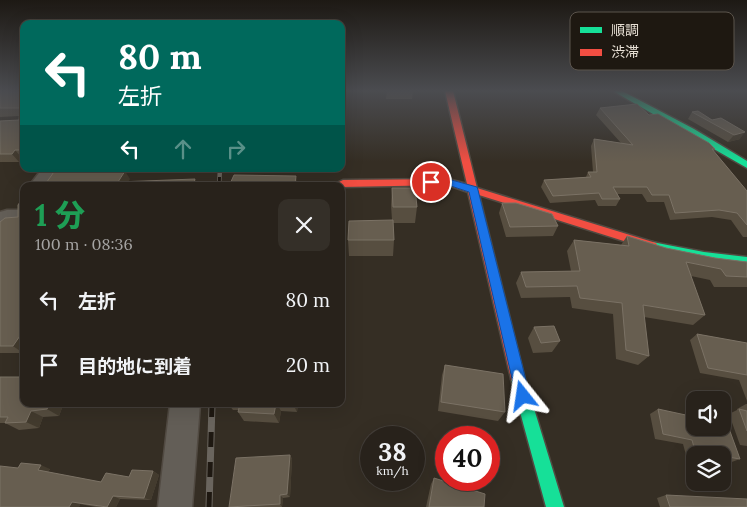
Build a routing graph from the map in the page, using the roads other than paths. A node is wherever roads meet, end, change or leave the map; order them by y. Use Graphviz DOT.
graph roads {
  1 [pos="455,115"];
  2 [pos="661,115"];
  3 [pos="747,165"];
  4 [pos="50,172"];
  5 [pos="42,182"];
  6 [pos="345,183"];
  7 [pos="473,190"];
  8 [pos="20,206"];
  9 [pos="10,219"];
  10 [pos="747,261"];
  11 [pos="185,407"];
  12 [pos="175,507"];
  13 [pos="555,507"];
  1 -- 7 [label="street"];
  2 -- 3 [label="street"];
  4 -- 5 [label="street"];
  6 -- 7 [label="street"];
  7 -- 10 [label="street"];
  7 -- 13 [label="street"];
  8 -- 9 [label="street"];
  11 -- 12 [label="street"];
}
